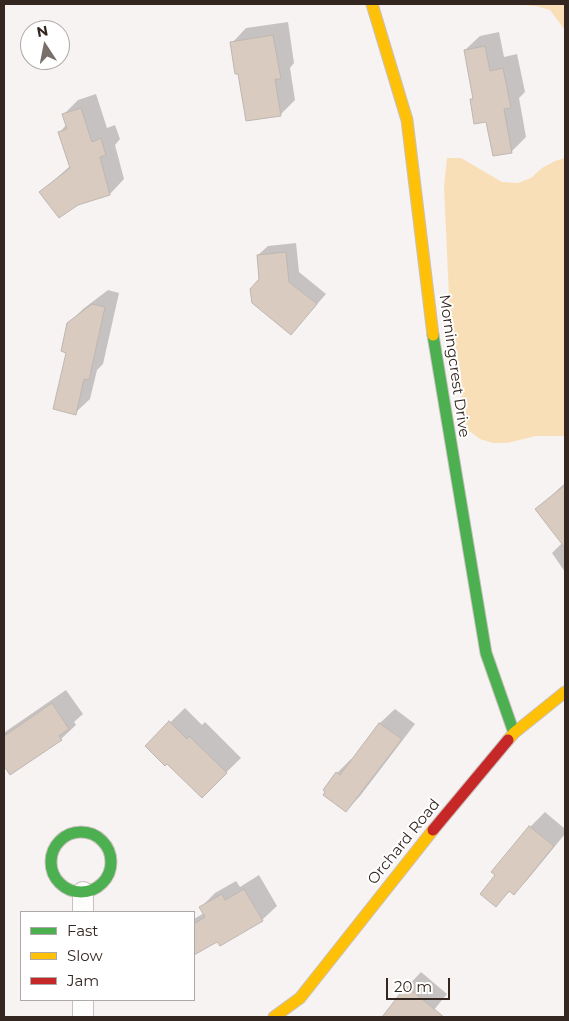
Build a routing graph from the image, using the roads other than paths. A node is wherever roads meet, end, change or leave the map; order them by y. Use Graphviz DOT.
graph roads {
  1 [pos="372,4"];
  2 [pos="565,692"];
  3 [pos="514,732"];
  4 [pos="83,892"];
  5 [pos="83,911"];
  6 [pos="83,1001"];
  7 [pos="83,1017"];
  8 [pos="274,1017"];
  1 -- 3 [label="street, Morningcrest Drive"];
  2 -- 3 [label="street, Orchard Road"];
  3 -- 8 [label="street, Orchard Road"];
  4 -- 4 [label="street"];
  4 -- 5 [label="street"];
  6 -- 7 [label="street"];
}
